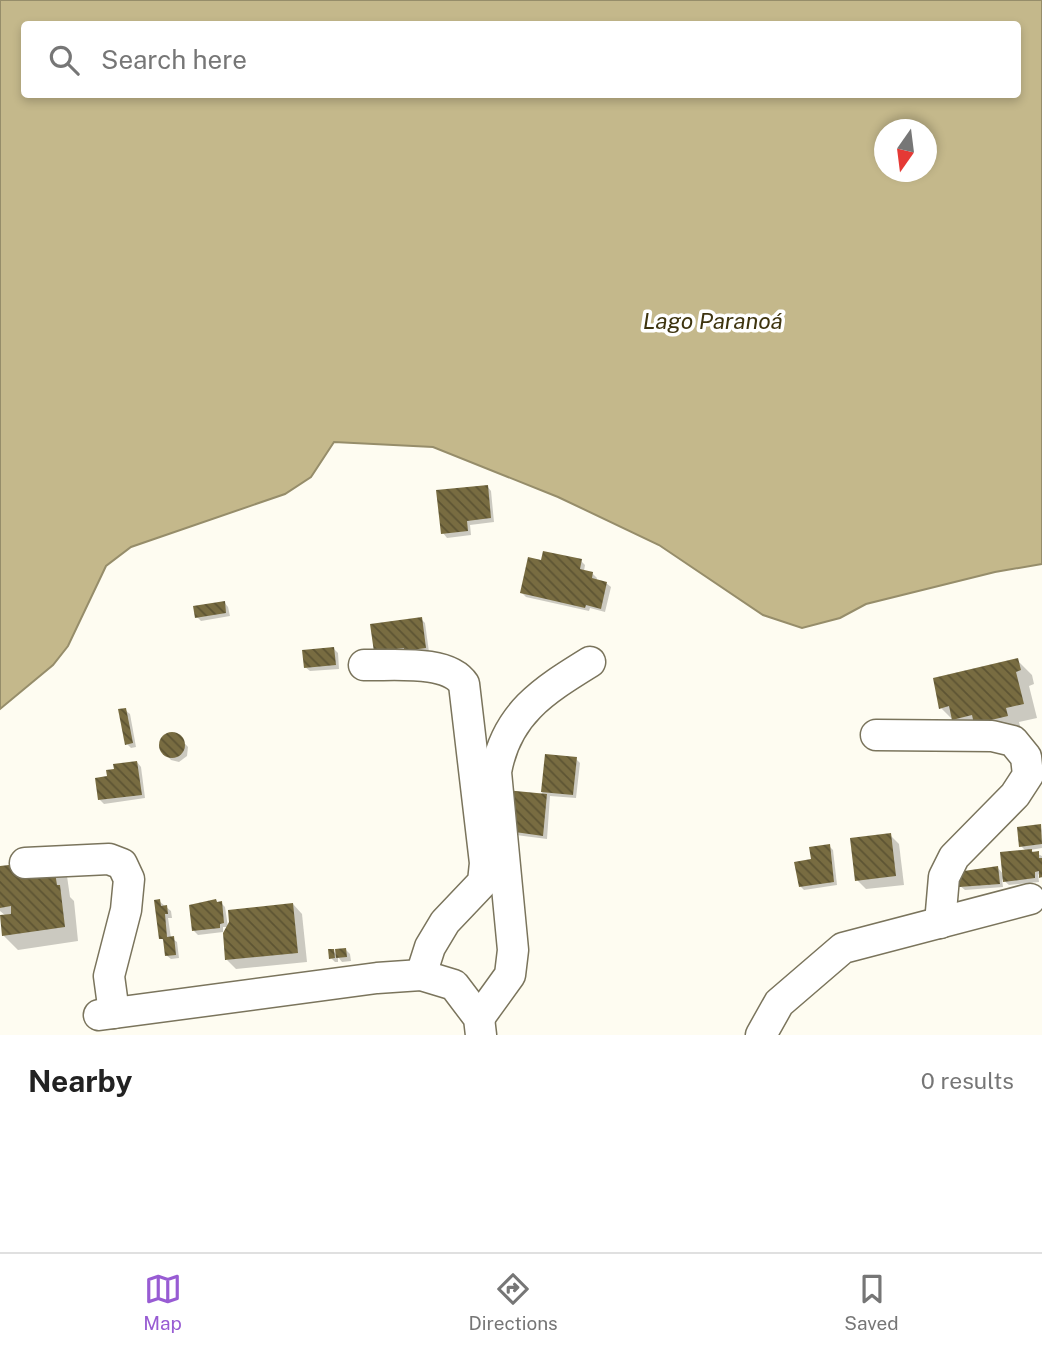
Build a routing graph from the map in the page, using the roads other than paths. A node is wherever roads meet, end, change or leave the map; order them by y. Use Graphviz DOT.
graph roads {
  1 [pos="590,662"];
  2 [pos="364,666"];
  3 [pos="876,735"];
  4 [pos="25,863"];
  5 [pos="1030,899"];
  6 [pos="940,923"];
  7 [pos="421,975"];
  8 [pos="480,1026"];
  9 [pos="761,1035"];
  1 -- 8 [label="street"];
  2 -- 7 [label="street"];
  3 -- 6 [label="street"];
  4 -- 7 [label="street"];
  5 -- 6 [label="street"];
  6 -- 9 [label="street"];
  7 -- 8 [label="street"];
}
